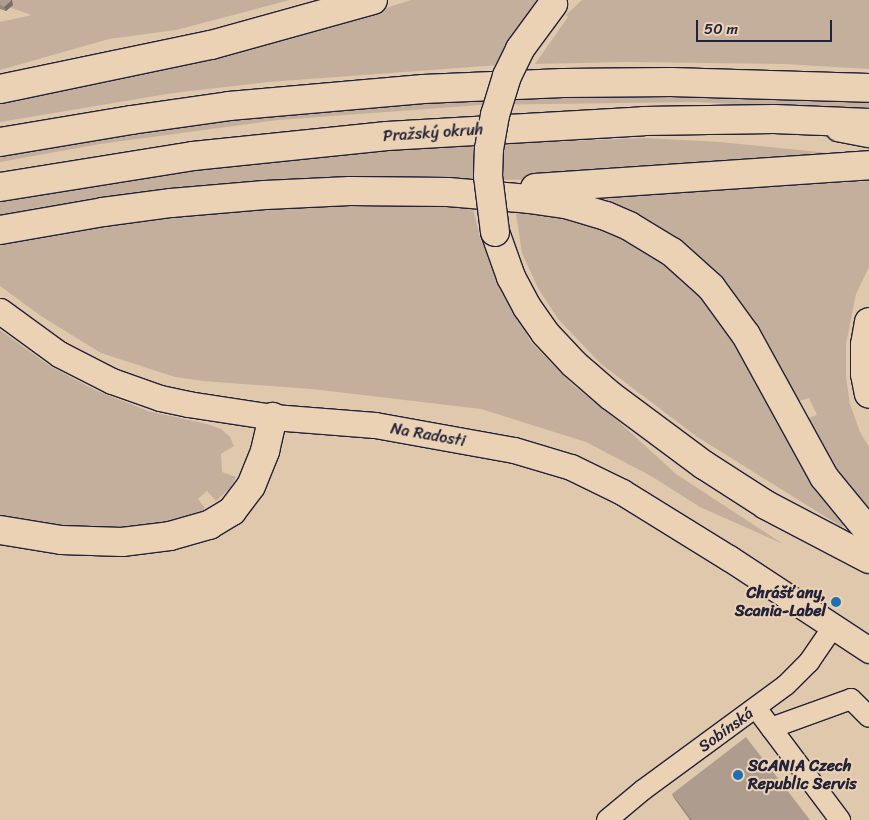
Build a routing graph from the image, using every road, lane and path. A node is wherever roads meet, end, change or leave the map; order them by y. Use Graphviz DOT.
graph roads {
  1 [pos="373,0"];
  2 [pos="555,2"];
  3 [pos="869,88"];
  4 [pos="0,89"];
  5 [pos="774,119"];
  6 [pos="869,123"];
  7 [pos="869,137"];
  8 [pos="0,142"];
  9 [pos="869,166"];
  10 [pos="0,187"];
  11 [pos="448,192"];
  12 [pos="0,230"];
  13 [pos="0,311"];
  14 [pos="869,322"];
  15 [pos="869,394"];
  16 [pos="273,417"];
  17 [pos="0,530"];
  18 [pos="869,532"];
  19 [pos="869,559"];
  20 [pos="833,627"];
  21 [pos="869,650"];
  22 [pos="756,708"];
  23 [pos="869,717"];
  24 [pos="771,728"];
  25 [pos="607,820"];
  26 [pos="840,820"];
  1 -- 4 [label="highway"];
  2 -- 19 [label="highway, bridge"];
  3 -- 8 [label="highway"];
  5 -- 6 [label="highway, Pražský okruh"];
  5 -- 7 [label="street"];
  5 -- 10 [label="highway, Pražský okruh"];
  9 -- 11 [label="highway"];
  11 -- 12 [label="highway"];
  11 -- 18 [label="highway"];
  13 -- 16 [label="main road, Na Radosti"];
  14 -- 15 [label="highway"];
  16 -- 17 [label="highway"];
  16 -- 20 [label="main road, Na Radosti"];
  20 -- 21 [label="main road, Na Radosti"];
  20 -- 22 [label="street, Sobínská"];
  22 -- 24 [label="street"];
  22 -- 25 [label="street, Sobínská"];
  23 -- 24 [label="street"];
  24 -- 26 [label="street"];
}
